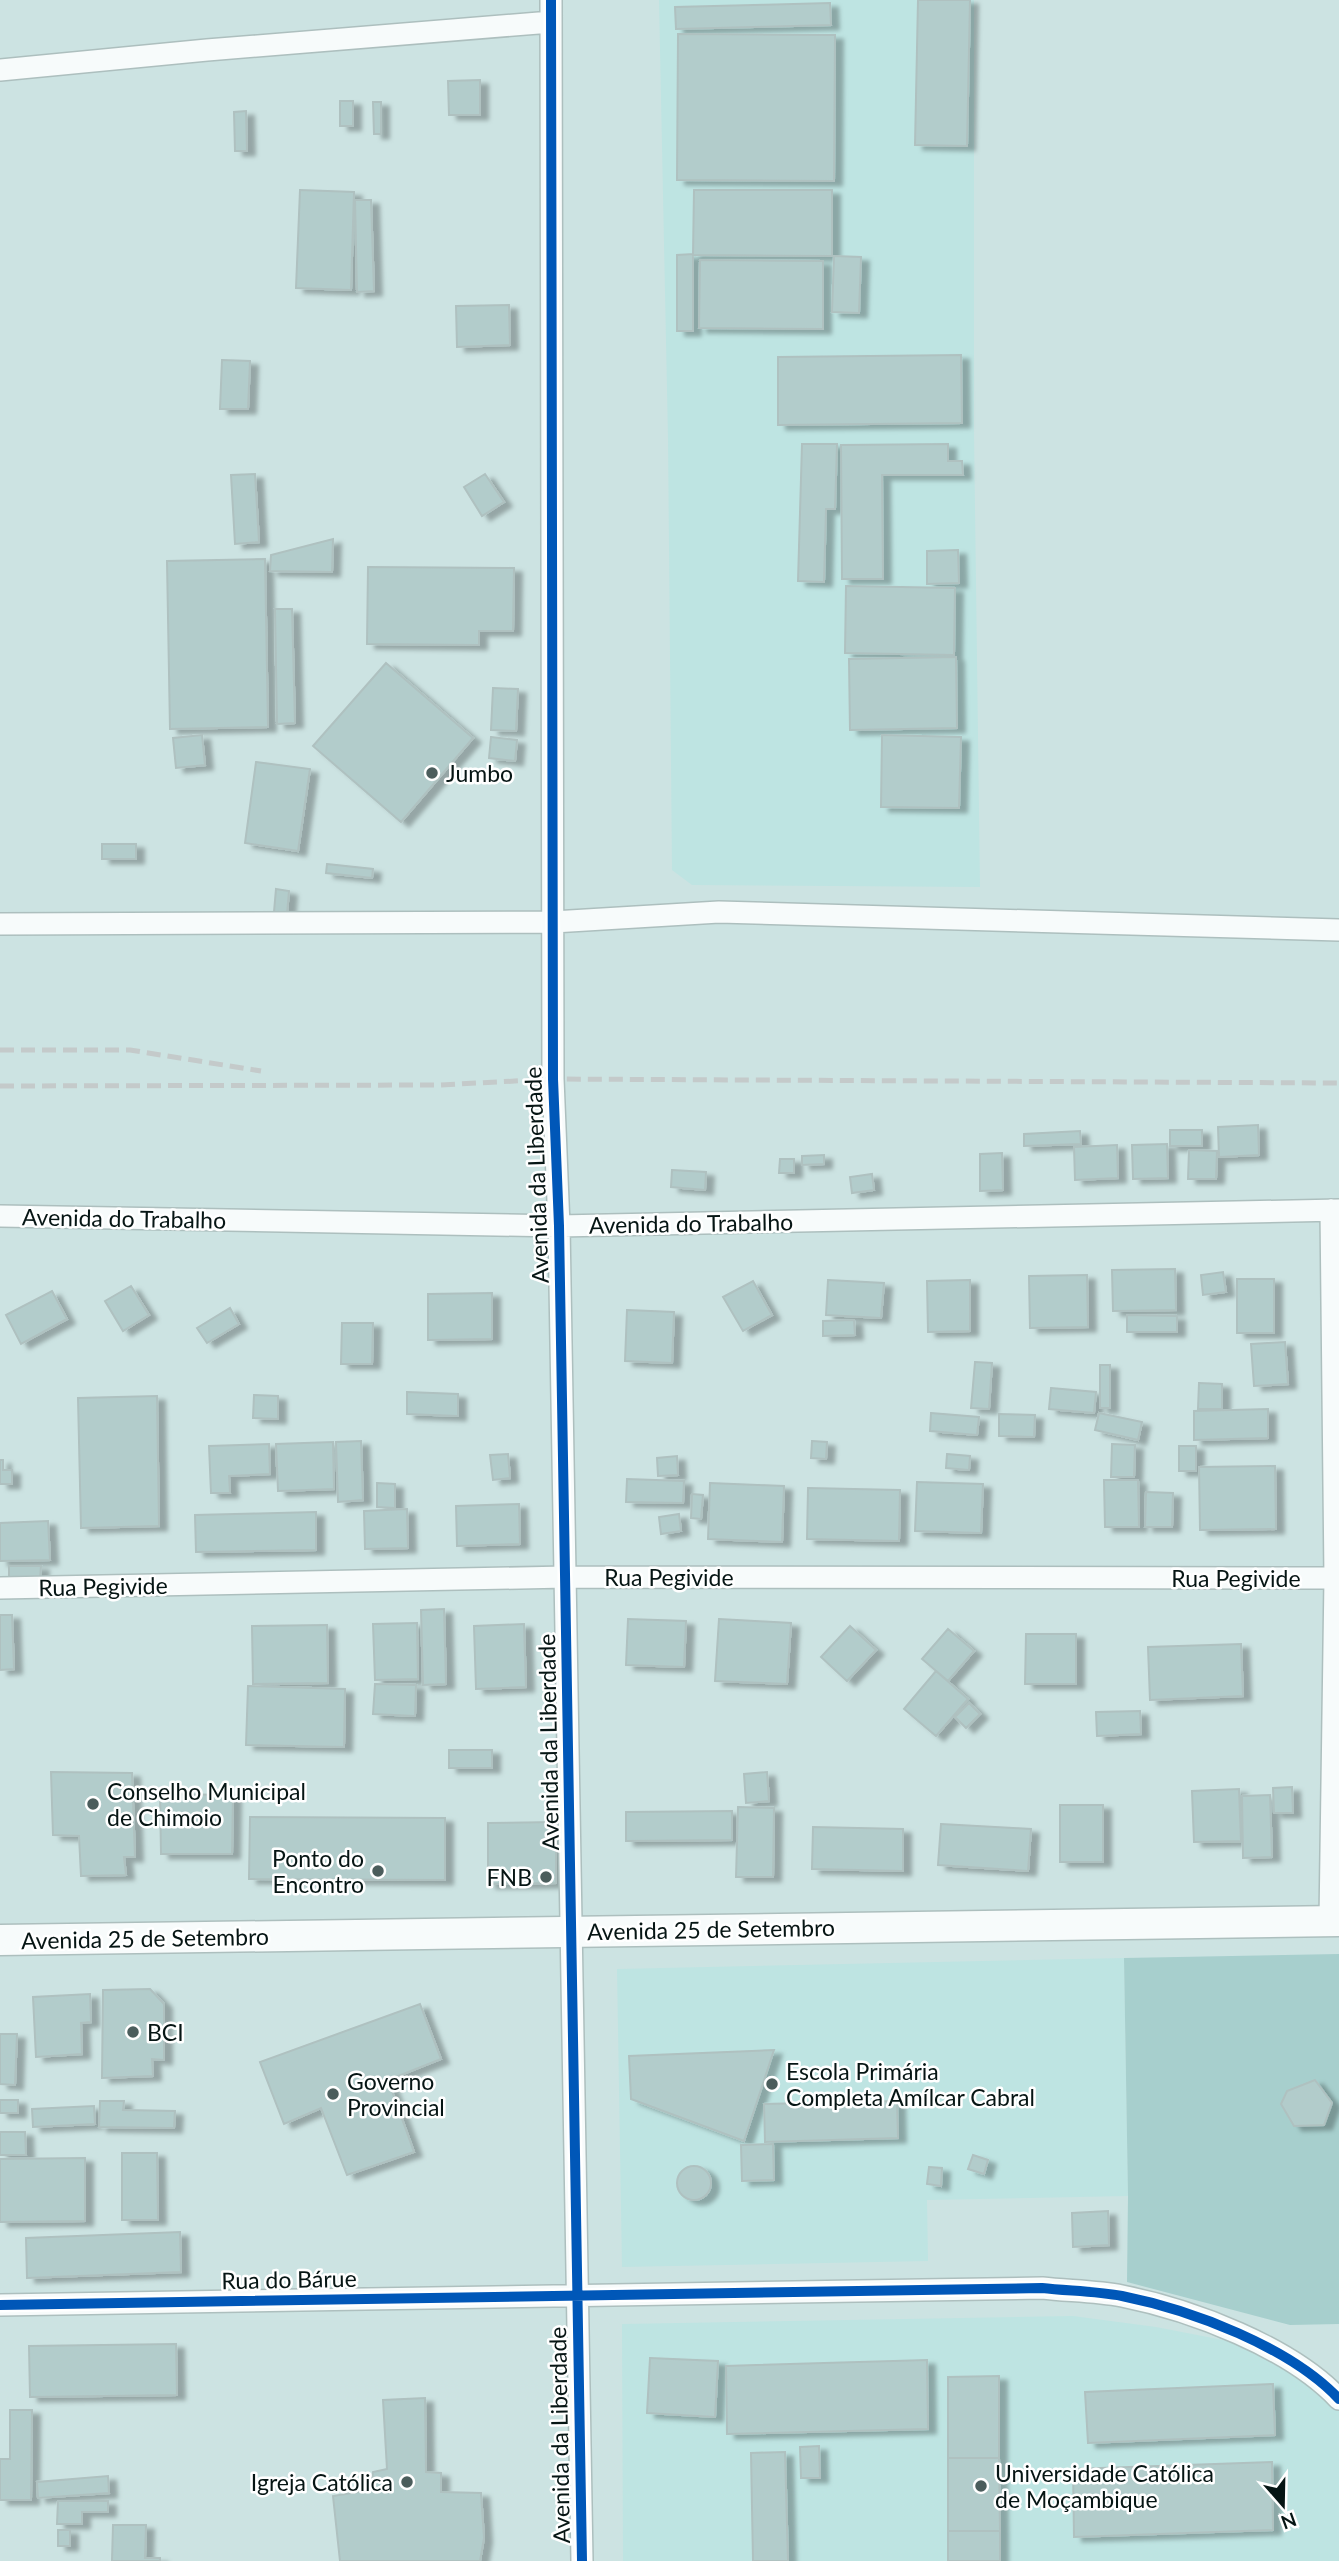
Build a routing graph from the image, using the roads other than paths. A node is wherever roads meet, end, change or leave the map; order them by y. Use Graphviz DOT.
graph roads {
  1 [pos="551,0"];
  2 [pos="551,22"];
  3 [pos="0,70"];
  4 [pos="553,922"];
  5 [pos="0,924"];
  6 [pos="1339,930"];
  7 [pos="1335,1210"];
  8 [pos="0,1216"];
  9 [pos="559,1226"];
  10 [pos="566,1577"];
  11 [pos="1337,1578"];
  12 [pos="0,1588"];
  13 [pos="1335,1921"];
  14 [pos="573,1931"];
  15 [pos="0,1940"];
  16 [pos="578,2296"];
  17 [pos="0,2305"];
  18 [pos="1339,2399"];
  19 [pos="582,2561"];
  1 -- 2 [label="street, Avenida da Liberdade"];
  2 -- 3 [label="street"];
  2 -- 4 [label="street, Avenida da Liberdade"];
  4 -- 5 [label="street"];
  4 -- 6 [label="street"];
  4 -- 9 [label="street, Avenida da Liberdade"];
  7 -- 9 [label="street, Avenida do Trabalho"];
  7 -- 11 [label="street"];
  8 -- 9 [label="street, Avenida do Trabalho"];
  9 -- 10 [label="street, Avenida da Liberdade"];
  10 -- 11 [label="street, Rua Pegivide"];
  10 -- 12 [label="street, Rua Pegivide"];
  10 -- 14 [label="street, Avenida da Liberdade"];
  11 -- 13 [label="street"];
  13 -- 14 [label="street, Avenida 25 de Setembro"];
  14 -- 15 [label="street, Avenida 25 de Setembro"];
  14 -- 16 [label="street, Avenida da Liberdade"];
  16 -- 17 [label="street, Rua do Bárue"];
  16 -- 18 [label="street, Rua do Bárue"];
  16 -- 19 [label="street, Avenida da Liberdade"];
}
